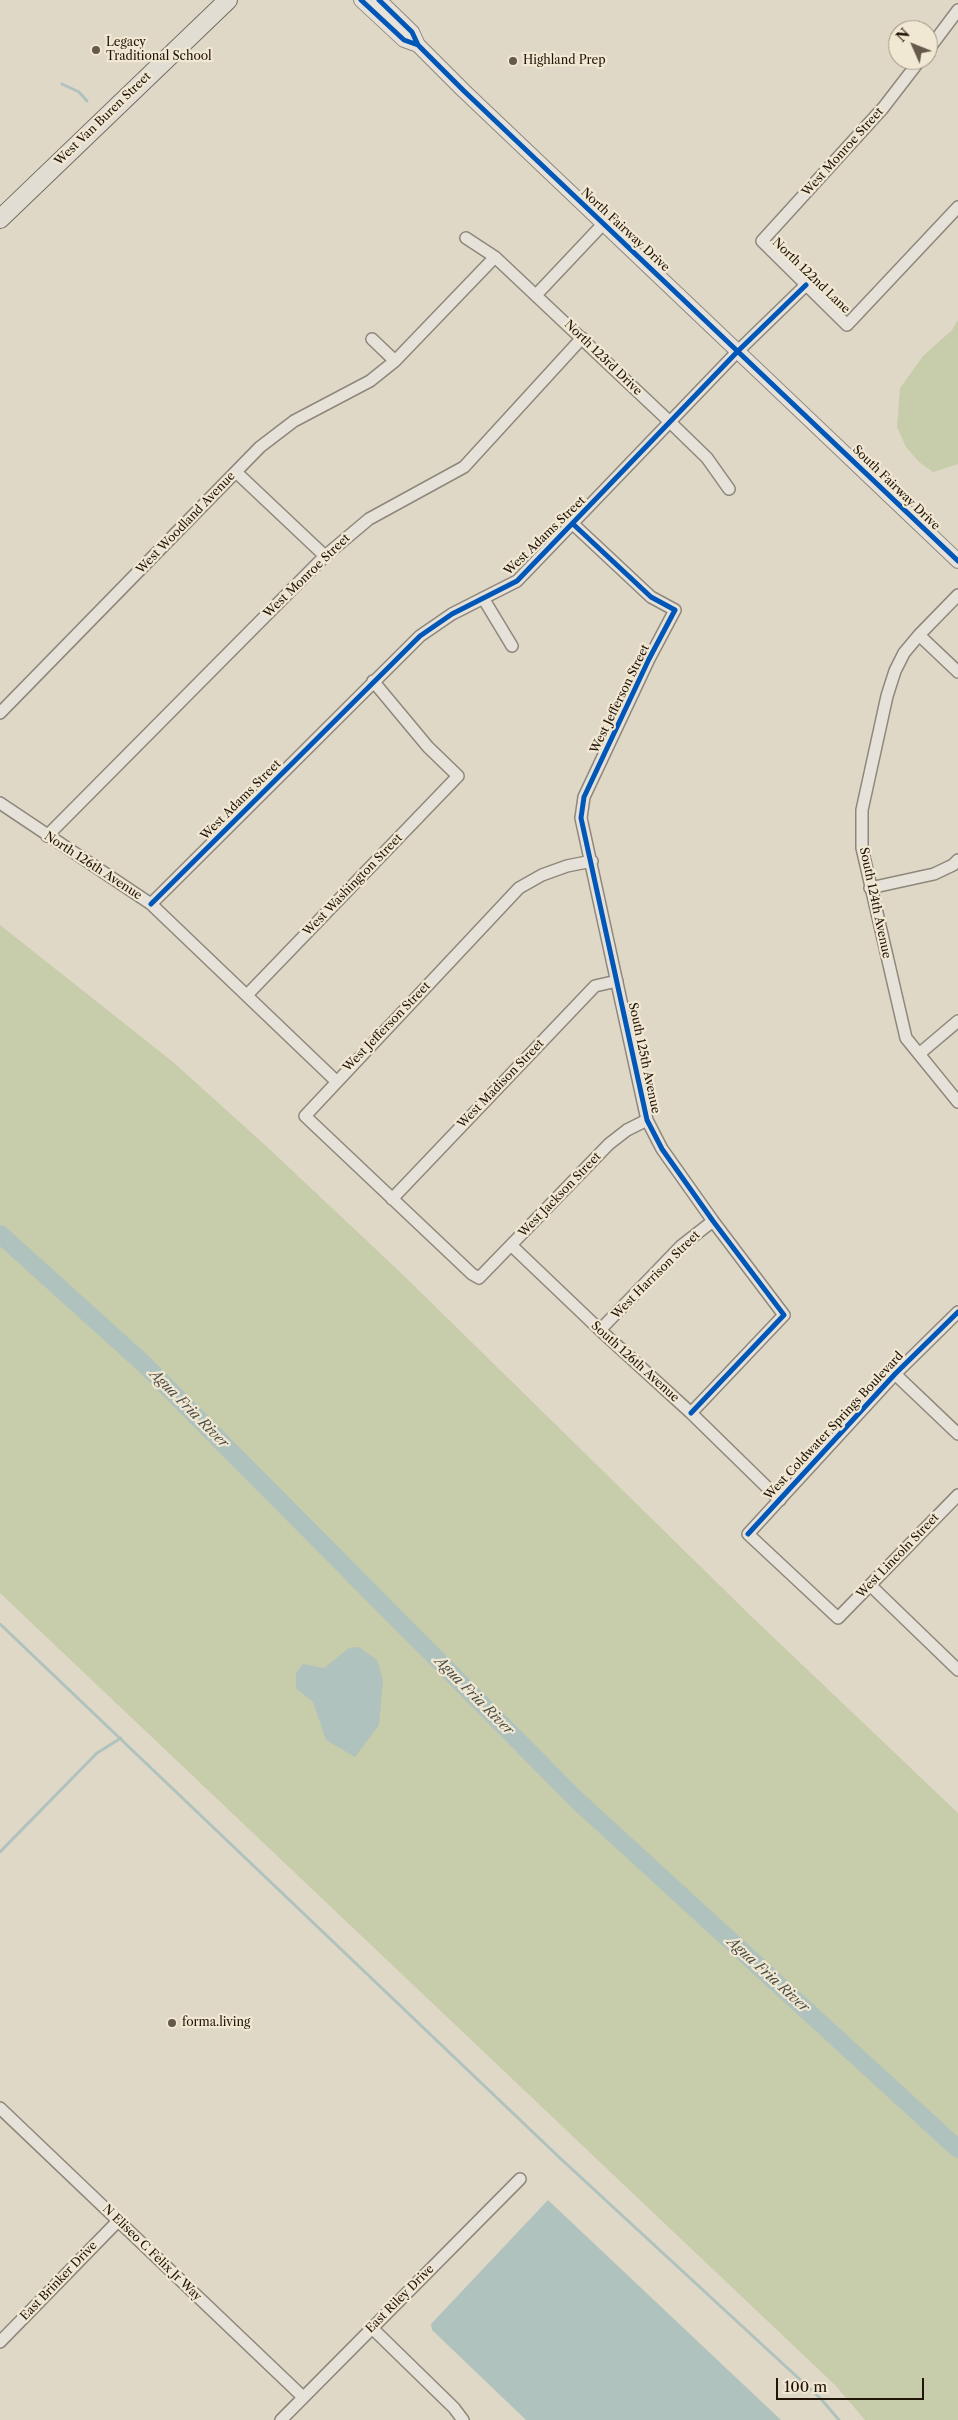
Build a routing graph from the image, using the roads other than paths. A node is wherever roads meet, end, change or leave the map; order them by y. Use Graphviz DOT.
graph roads {
  1 [pos="228,0"];
  2 [pos="362,0"];
  3 [pos="379,0"];
  4 [pos="958,10"];
  5 [pos="938,37"];
  6 [pos="418,45"];
  7 [pos="912,70"];
  8 [pos="958,207"];
  9 [pos="0,219"];
  10 [pos="604,223"];
  11 [pos="466,238"];
  12 [pos="762,241"];
  13 [pos="495,257"];
  14 [pos="806,285"];
  15 [pos="536,295"];
  16 [pos="582,338"];
  17 [pos="372,339"];
  18 [pos="738,351"];
  19 [pos="395,361"];
  20 [pos="671,423"];
  21 [pos="820,429"];
  22 [pos="236,472"];
  23 [pos="729,489"];
  24 [pos="573,524"];
  25 [pos="325,556"];
  26 [pos="958,561"];
  27 [pos="958,595"];
  28 [pos="483,598"];
  29 [pos="919,635"];
  30 [pos="512,646"];
  31 [pos="958,672"];
  32 [pos="373,681"];
  33 [pos="0,713"];
  34 [pos="584,797"];
  35 [pos="0,803"];
  36 [pos="47,836"];
  37 [pos="958,860"];
  38 [pos="592,861"];
  39 [pos="870,888"];
  40 [pos="151,904"];
  41 [pos="617,981"];
  42 [pos="247,995"];
  43 [pos="958,1021"];
  44 [pos="919,1054"];
  45 [pos="336,1081"];
  46 [pos="958,1102"];
  47 [pos="647,1120"];
  48 [pos="392,1199"];
  49 [pos="713,1221"];
  50 [pos="512,1246"];
  51 [pos="958,1312"];
  52 [pos="600,1330"];
  53 [pos="895,1374"];
  54 [pos="691,1413"];
  55 [pos="958,1434"];
  56 [pos="958,1495"];
  57 [pos="780,1500"];
  58 [pos="870,1585"];
  59 [pos="838,1618"];
  60 [pos="958,1670"];
  61 [pos="0,2108"];
  62 [pos="520,2179"];
  63 [pos="118,2221"];
  64 [pos="372,2328"];
  65 [pos="0,2342"];
  66 [pos="303,2397"];
  67 [pos="281,2420"];
  68 [pos="463,2420"];
  1 -- 9 [label="main road, West Van Buren Street"];
  2 -- 6 [label="street, North Fairway Drive"];
  3 -- 6 [label="street, North Fairway Drive"];
  4 -- 5 [label="street"];
  6 -- 10 [label="street, North Fairway Drive"];
  7 -- 12 [label="street, West Monroe Street"];
  8 -- 14 [label="street, North 122nd Lane"];
  10 -- 15 [label="street"];
  10 -- 18 [label="street, North Fairway Drive"];
  11 -- 13 [label="street, North 123rd Drive"];
  12 -- 14 [label="street, North 122nd Lane"];
  13 -- 15 [label="street, North 123rd Drive"];
  13 -- 19 [label="street, West Woodland Avenue"];
  14 -- 18 [label="street, West Adams Street"];
  15 -- 16 [label="street, North 123rd Drive"];
  16 -- 20 [label="street, North 123rd Drive"];
  16 -- 25 [label="street, West Monroe Street"];
  17 -- 19 [label="street"];
  18 -- 20 [label="street, West Adams Street"];
  18 -- 21 [label="street, North Fairway Drive"];
  19 -- 22 [label="street, West Woodland Avenue"];
  20 -- 23 [label="street, North 123rd Drive"];
  20 -- 24 [label="street, West Adams Street"];
  21 -- 26 [label="street, South Fairway Drive"];
  22 -- 25 [label="street"];
  22 -- 33 [label="street, West Woodland Avenue"];
  24 -- 28 [label="street, West Adams Street"];
  24 -- 34 [label="street, West Jefferson Street"];
  25 -- 36 [label="street, West Monroe Street"];
  27 -- 29 [label="street"];
  28 -- 30 [label="street"];
  28 -- 32 [label="street, West Adams Street"];
  29 -- 31 [label="street"];
  29 -- 39 [label="street, South 124th Avenue"];
  32 -- 40 [label="street, West Adams Street"];
  32 -- 42 [label="street, West Washington Street"];
  34 -- 38 [label="street, South 125th Avenue"];
  35 -- 36 [label="street, North 126th Avenue"];
  36 -- 40 [label="street, North 126th Avenue"];
  37 -- 39 [label="street"];
  38 -- 41 [label="street, South 125th Avenue"];
  38 -- 45 [label="street, West Jefferson Street"];
  39 -- 44 [label="street, South 124th Avenue"];
  40 -- 42 [label="street, North 126th Avenue"];
  41 -- 47 [label="street, South 125th Avenue"];
  41 -- 48 [label="street, West Madison Street"];
  42 -- 45 [label="street"];
  43 -- 44 [label="street"];
  44 -- 46 [label="street, South 124th Avenue"];
  45 -- 48 [label="street, West Jefferson Street"];
  47 -- 49 [label="street, South 125th Avenue"];
  47 -- 50 [label="street, West Jackson Street"];
  48 -- 50 [label="street, West Jackson Street"];
  49 -- 52 [label="street, West Harrison Street"];
  49 -- 54 [label="street, South 125th Avenue"];
  50 -- 52 [label="street, South 126th Avenue"];
  51 -- 53 [label="street, West Coldwater Springs Boulevard"];
  52 -- 54 [label="street, South 126th Avenue"];
  53 -- 55 [label="street"];
  53 -- 57 [label="street, West Coldwater Springs Boulevard"];
  54 -- 57 [label="street, South 126th Avenue"];
  56 -- 58 [label="street, West Lincoln Street"];
  57 -- 59 [label="street, West Coldwater Springs Boulevard"];
  58 -- 59 [label="street, West Lincoln Street"];
  58 -- 60 [label="street"];
  61 -- 63 [label="street, N Eliseo C Felix Jr Way"];
  62 -- 64 [label="street, East Riley Drive"];
  63 -- 65 [label="street, East Brinker Drive"];
  63 -- 66 [label="street, N Eliseo C Felix Jr Way"];
  64 -- 66 [label="street, East Riley Drive"];
  64 -- 68 [label="street"];
  66 -- 67 [label="street, East Riley Drive"];
}
